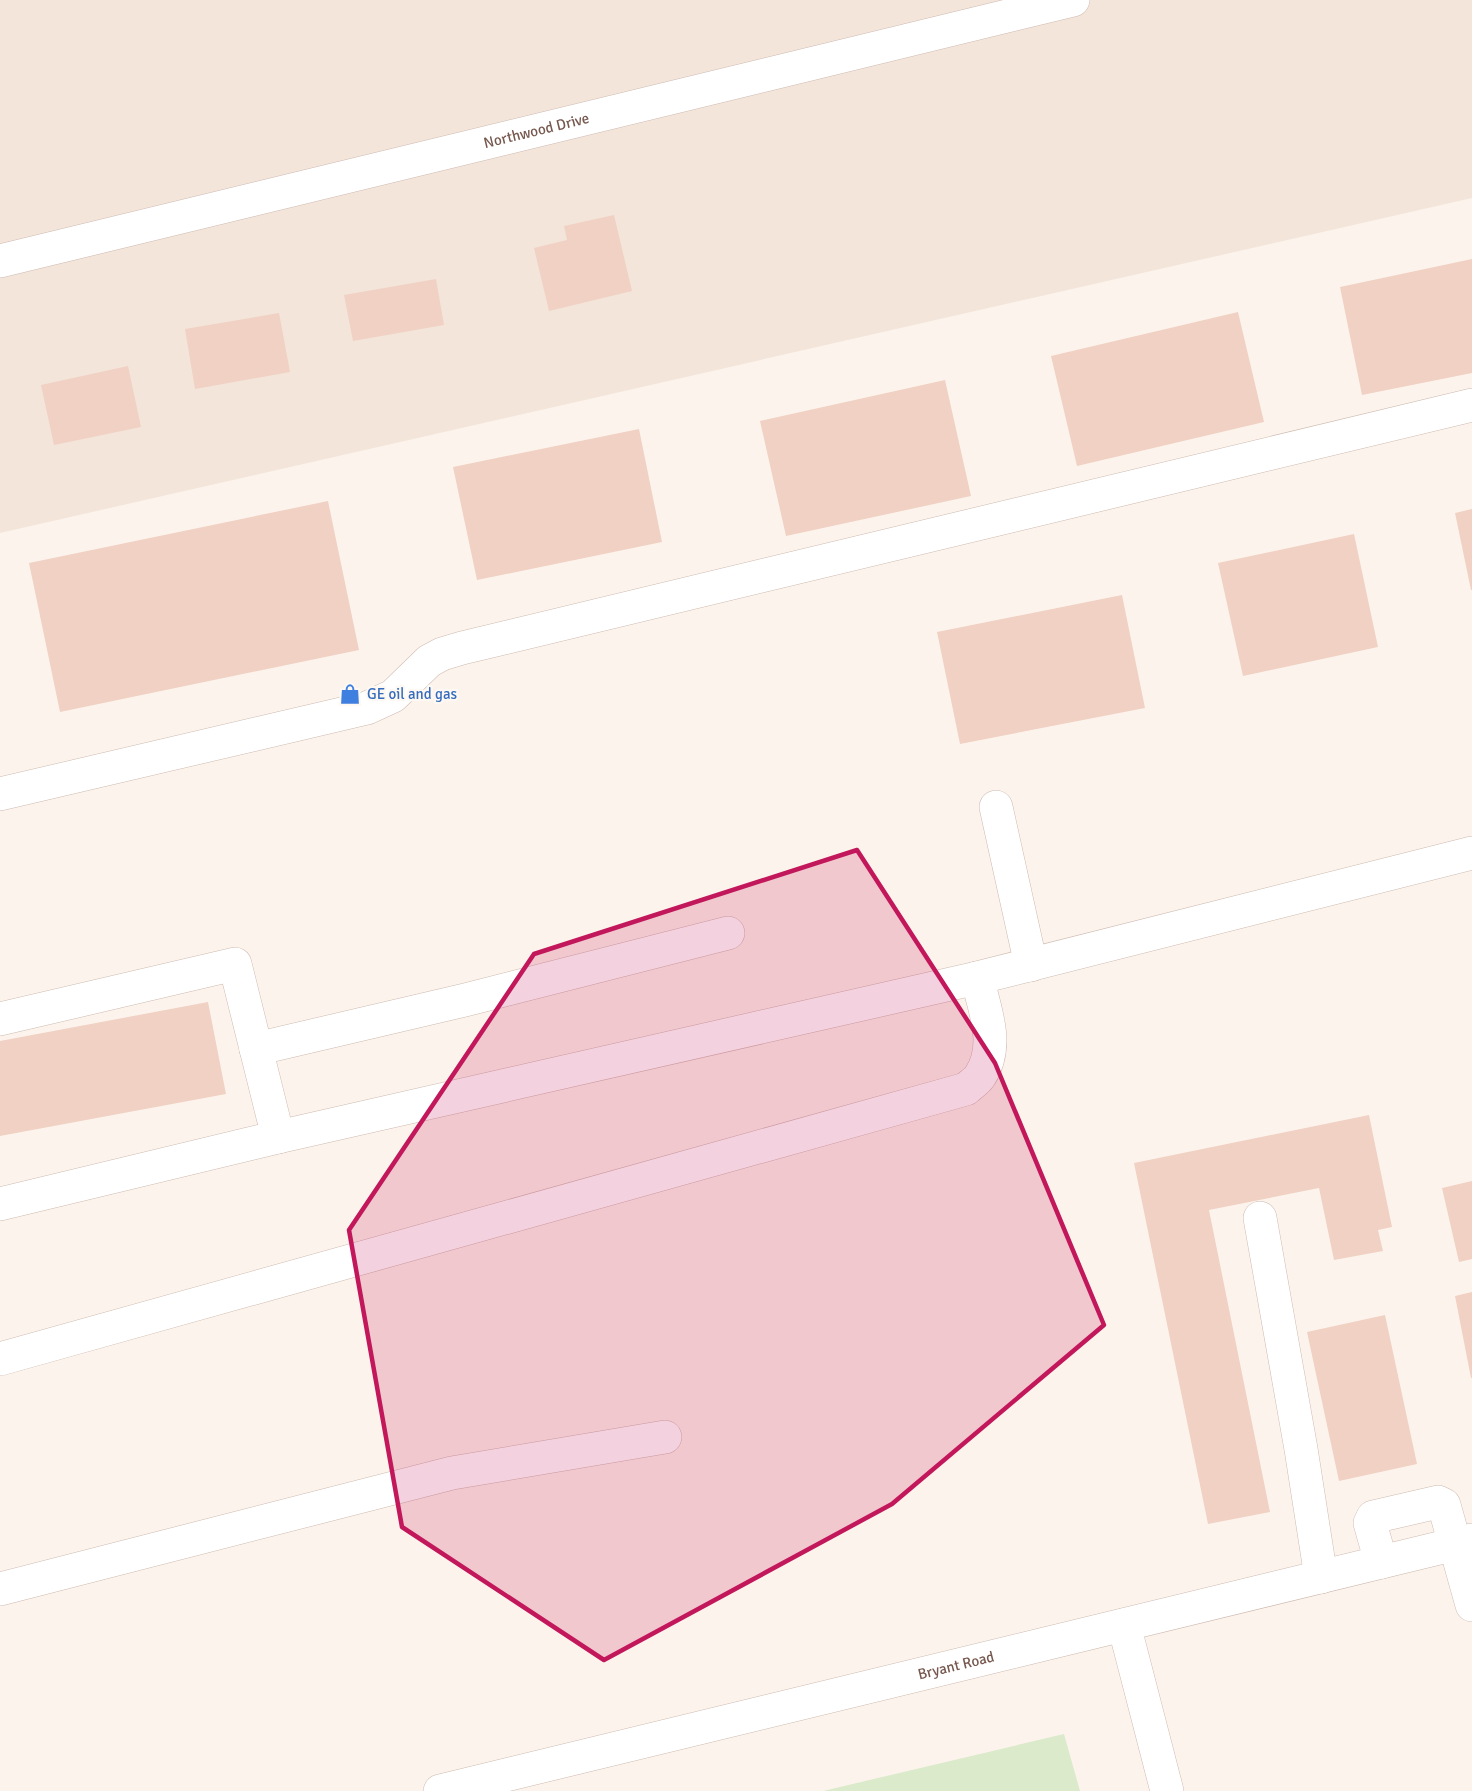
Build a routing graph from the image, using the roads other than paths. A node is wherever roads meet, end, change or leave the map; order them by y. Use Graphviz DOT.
graph roads {
  1 [pos="1073,0"];
  2 [pos="0,261"];
  3 [pos="1472,405"];
  4 [pos="1,790"];
  5 [pos="996,807"];
  6 [pos="1472,853"];
  7 [pos="728,933"];
  8 [pos="1031,965"];
  9 [pos="977,978"];
  10 [pos="0,1019"];
  11 [pos="256,1049"];
  12 [pos="278,1137"];
  13 [pos="0,1204"];
  14 [pos="1260,1218"];
  15 [pos="0,1359"];
  16 [pos="665,1437"];
  17 [pos="1464,1542"];
  18 [pos="1381,1562"];
  19 [pos="1321,1577"];
  20 [pos="0,1589"];
  21 [pos="1472,1605"];
  22 [pos="1124,1625"];
  23 [pos="440,1791"];
  24 [pos="1167,1791"];
  1 -- 2 [label="street, Northwood Drive"];
  3 -- 4 [label="street"];
  5 -- 8 [label="street"];
  6 -- 8 [label="street"];
  7 -- 11 [label="street"];
  8 -- 9 [label="street"];
  9 -- 12 [label="street"];
  9 -- 15 [label="street"];
  10 -- 11 [label="street"];
  11 -- 12 [label="street"];
  12 -- 13 [label="street"];
  14 -- 19 [label="street"];
  16 -- 20 [label="street"];
  17 -- 18 [label="street, Bryant Road"];
  17 -- 18 [label="street"];
  17 -- 21 [label="street"];
  18 -- 19 [label="street, Bryant Road"];
  19 -- 22 [label="street, Bryant Road"];
  22 -- 23 [label="street, Bryant Road"];
  22 -- 24 [label="street"];
}
